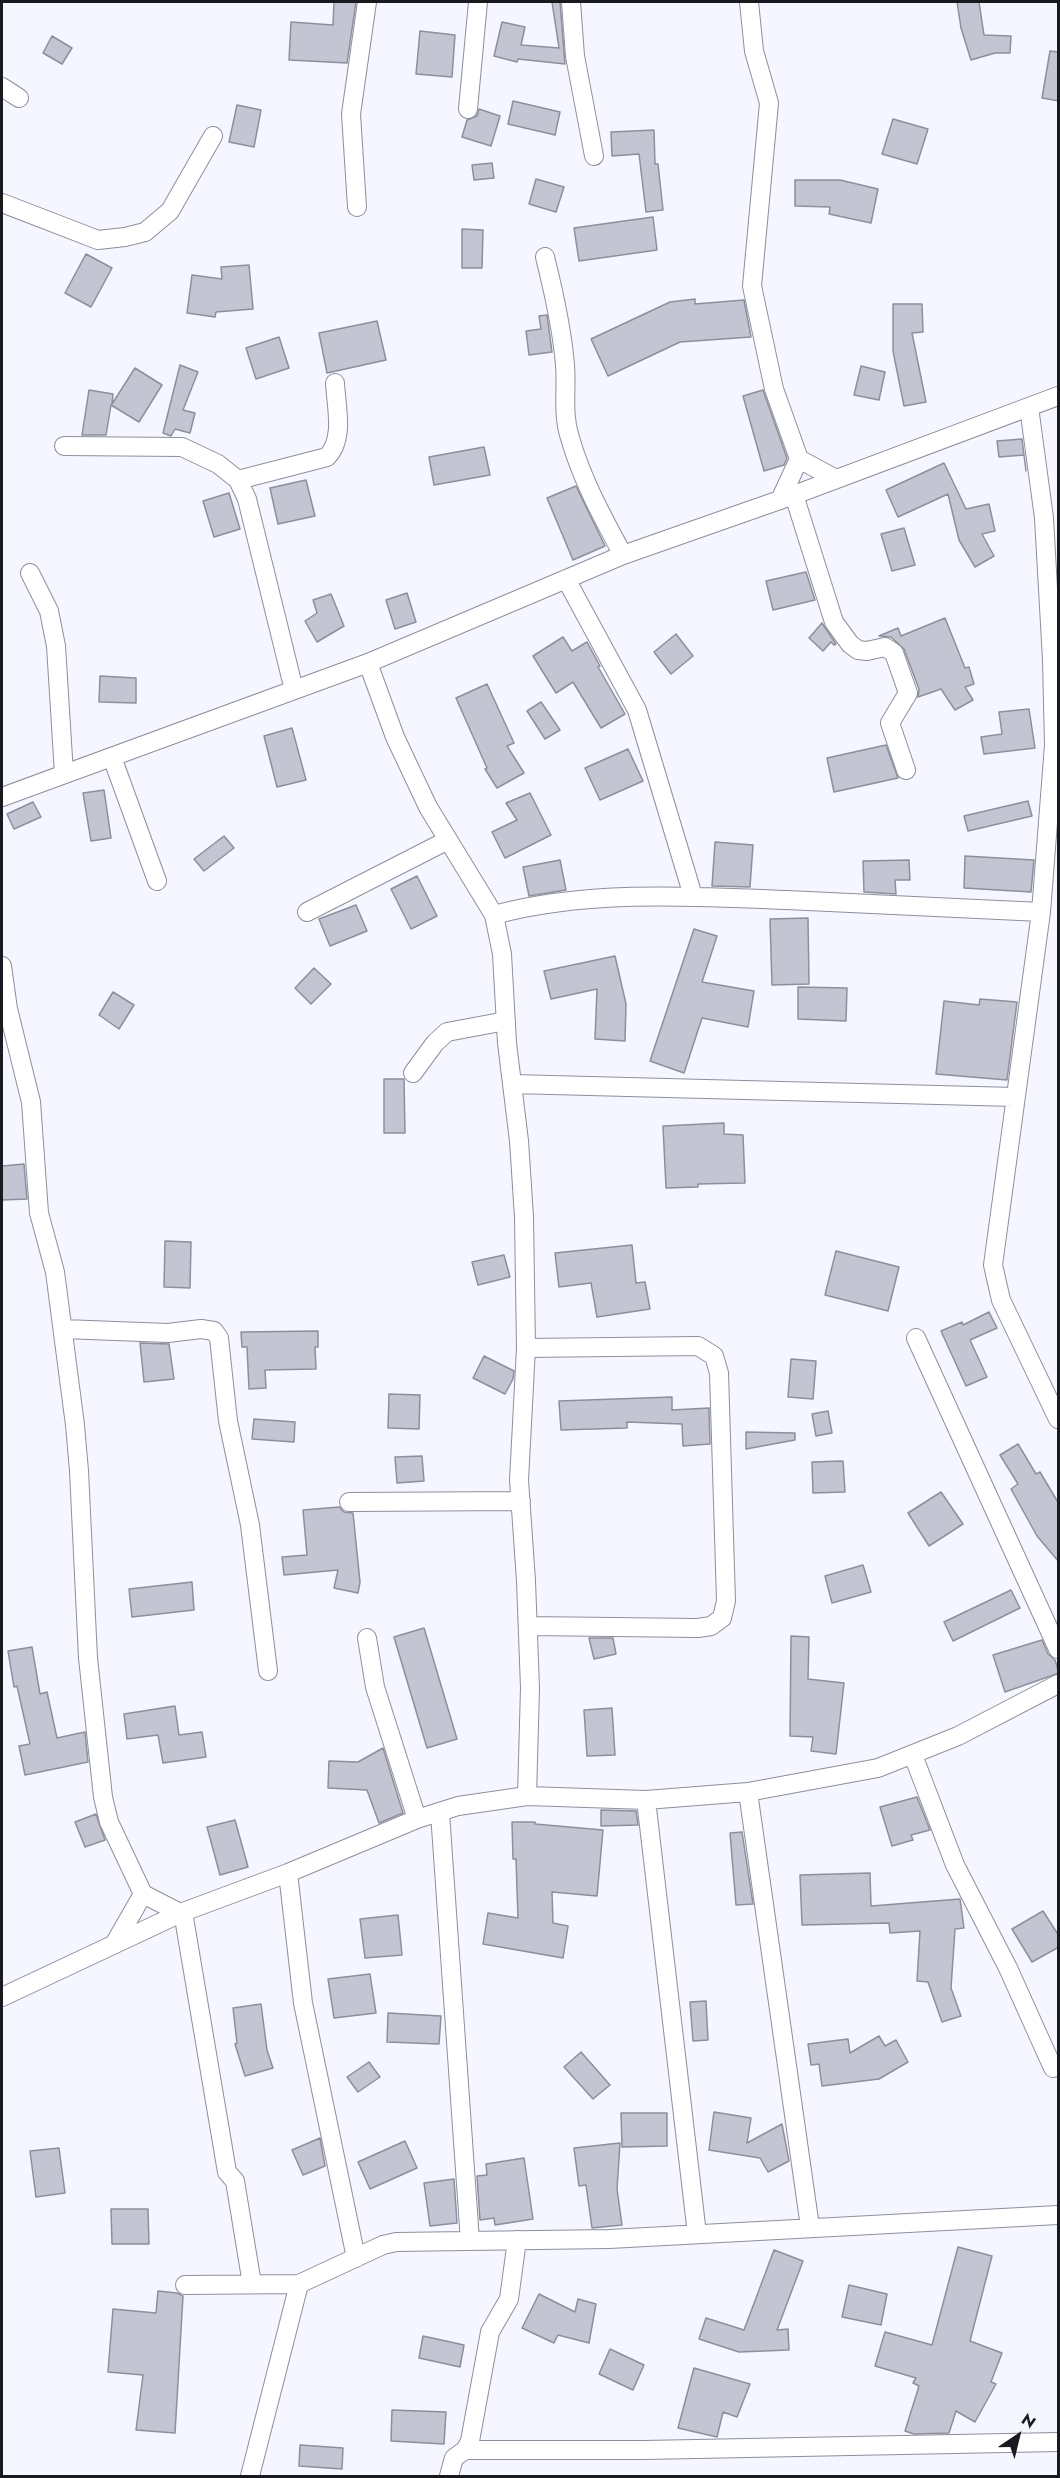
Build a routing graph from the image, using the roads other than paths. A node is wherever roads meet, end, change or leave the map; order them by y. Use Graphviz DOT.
graph roads {
  1 [pos="367,2"];
  2 [pos="478,2"];
  3 [pos="571,2"];
  4 [pos="749,2"];
  5 [pos="2,87"];
  6 [pos="19,98"];
  7 [pos="468,109"];
  8 [pos="213,136"];
  9 [pos="594,156"];
  10 [pos="2,202"];
  11 [pos="357,207"];
  12 [pos="545,257"];
  13 [pos="335,383"];
  14 [pos="1059,396"];
  15 [pos="1029,407"];
  16 [pos="64,446"];
  17 [pos="799,459"];
  18 [pos="836,479"];
  19 [pos="238,480"];
  20 [pos="787,497"];
  21 [pos="623,555"];
  22 [pos="30,573"];
  23 [pos="566,579"];
  24 [pos="1055,649"];
  25 [pos="368,663"];
  26 [pos="294,690"];
  27 [pos="112,757"];
  28 [pos="906,770"];
  29 [pos="64,774"];
  30 [pos="2,797"];
  31 [pos="448,840"];
  32 [pos="157,881"];
  33 [pos="693,896"];
  34 [pos="307,912"];
  35 [pos="1041,912"];
  36 [pos="494,915"];
  37 [pos="2,966"];
  38 [pos="506,1021"];
  39 [pos="413,1073"];
  40 [pos="512,1084"];
  41 [pos="1015,1097"];
  42 [pos="63,1329"];
  43 [pos="916,1338"];
  44 [pos="526,1348"];
  45 [pos="1059,1419"];
  46 [pos="521,1501"];
  47 [pos="349,1502"];
  48 [pos="528,1626"];
  49 [pos="367,1638"];
  50 [pos="1059,1649"];
  51 [pos="268,1671"];
  52 [pos="1059,1684"];
  53 [pos="913,1755"];
  54 [pos="748,1792"];
  55 [pos="527,1796"];
  56 [pos="646,1800"];
  57 [pos="440,1813"];
  58 [pos="417,1819"];
  59 [pos="288,1873"];
  60 [pos="143,1894"];
  61 [pos="182,1912"];
  62 [pos="116,1941"];
  63 [pos="2,1996"];
  64 [pos="1053,2068"];
  65 [pos="1059,2215"];
  66 [pos="810,2228"];
  67 [pos="697,2234"];
  68 [pos="516,2240"];
  69 [pos="470,2241"];
  70 [pos="356,2258"];
  71 [pos="252,2284"];
  72 [pos="299,2284"];
  73 [pos="185,2285"];
  74 [pos="1059,2442"];
  75 [pos="465,2450"];
  76 [pos="250,2476"];
  77 [pos="449,2476"];
  1 -- 11 [label="street"];
  2 -- 7 [label="street"];
  3 -- 9 [label="street"];
  4 -- 17 [label="street"];
  5 -- 6 [label="street"];
  8 -- 10 [label="street"];
  12 -- 21 [label="street"];
  13 -- 19 [label="street"];
  14 -- 15 [label="street"];
  15 -- 18 [label="street"];
  15 -- 24 [label="street"];
  16 -- 19 [label="street"];
  17 -- 18 [label="street"];
  17 -- 20 [label="street"];
  18 -- 20 [label="street"];
  19 -- 26 [label="street"];
  20 -- 21 [label="street"];
  20 -- 28 [label="street"];
  21 -- 23 [label="street"];
  22 -- 29 [label="street"];
  23 -- 25 [label="street"];
  23 -- 33 [label="street"];
  24 -- 35 [label="street"];
  25 -- 26 [label="street"];
  25 -- 31 [label="street"];
  26 -- 27 [label="street"];
  27 -- 29 [label="street"];
  27 -- 32 [label="street"];
  29 -- 30 [label="street"];
  31 -- 34 [label="street"];
  31 -- 36 [label="street"];
  33 -- 35 [label="street"];
  33 -- 36 [label="street"];
  35 -- 41 [label="street"];
  36 -- 38 [label="street"];
  37 -- 42 [label="street"];
  38 -- 39 [label="street"];
  38 -- 40 [label="street"];
  40 -- 41 [label="street"];
  40 -- 44 [label="street"];
  41 -- 45 [label="street"];
  42 -- 51 [label="street"];
  42 -- 60 [label="street"];
  43 -- 50 [label="street"];
  44 -- 46 [label="street"];
  44 -- 48 [label="street"];
  46 -- 47 [label="street"];
  46 -- 48 [label="street"];
  48 -- 55 [label="street"];
  49 -- 58 [label="street"];
  52 -- 53 [label="street"];
  53 -- 54 [label="street"];
  53 -- 64 [label="street"];
  54 -- 56 [label="street"];
  54 -- 66 [label="street"];
  55 -- 56 [label="street"];
  55 -- 57 [label="street"];
  56 -- 67 [label="street"];
  57 -- 58 [label="street"];
  57 -- 69 [label="street"];
  58 -- 59 [label="street"];
  59 -- 61 [label="street"];
  59 -- 70 [label="street"];
  60 -- 61 [label="street"];
  60 -- 62 [label="street"];
  61 -- 62 [label="street"];
  61 -- 71 [label="street"];
  62 -- 63 [label="street"];
  65 -- 66 [label="street"];
  66 -- 67 [label="street"];
  67 -- 68 [label="street"];
  68 -- 69 [label="street"];
  68 -- 75 [label="street"];
  69 -- 70 [label="street"];
  70 -- 72 [label="street"];
  71 -- 72 [label="street"];
  71 -- 73 [label="street"];
  72 -- 76 [label="street"];
  74 -- 75 [label="street"];
  75 -- 77 [label="street"];
}
